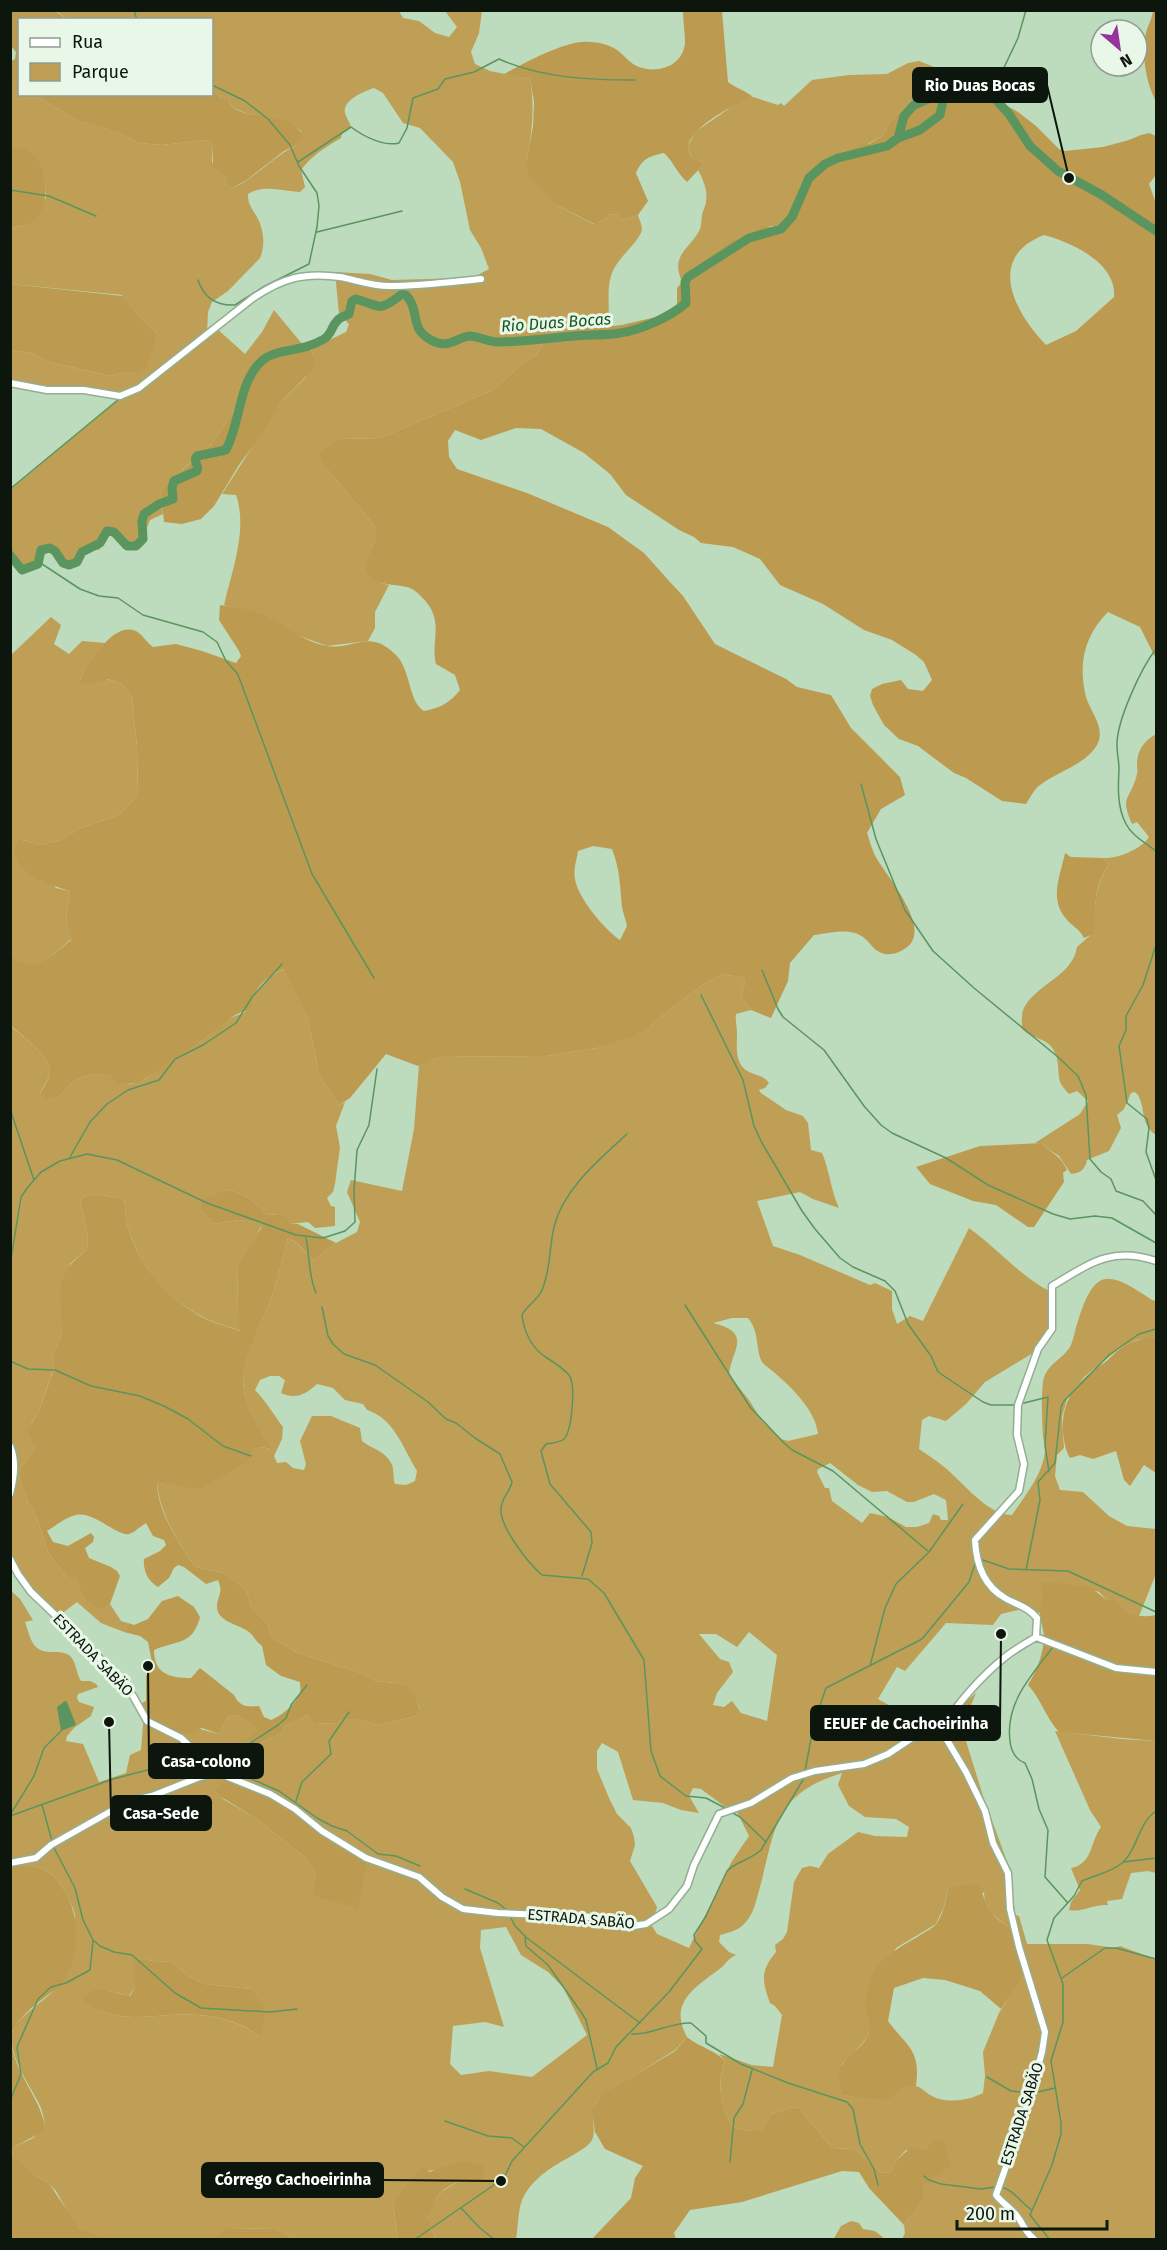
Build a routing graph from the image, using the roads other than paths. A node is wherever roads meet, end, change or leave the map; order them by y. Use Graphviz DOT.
graph roads {
  1 [pos="481,279"];
  2 [pos="10,382"];
  3 [pos="1156,1261"];
  4 [pos="10,1446"];
  5 [pos="10,1494"];
  6 [pos="10,1559"];
  7 [pos="1036,1637"];
  8 [pos="1156,1672"];
  9 [pos="938,1733"];
  10 [pos="218,1773"];
  11 [pos="10,1863"];
  12 [pos="1035,2240"];
  1 -- 2 [label="street"];
  3 -- 7 [label="street"];
  4 -- 5 [label="street"];
  6 -- 10 [label="street, ESTRADA SABÄO"];
  7 -- 8 [label="street"];
  7 -- 9 [label="street"];
  9 -- 10 [label="street, ESTRADA SABÄO"];
  9 -- 12 [label="street, ESTRADA SABÄO"];
  10 -- 11 [label="street"];
}
